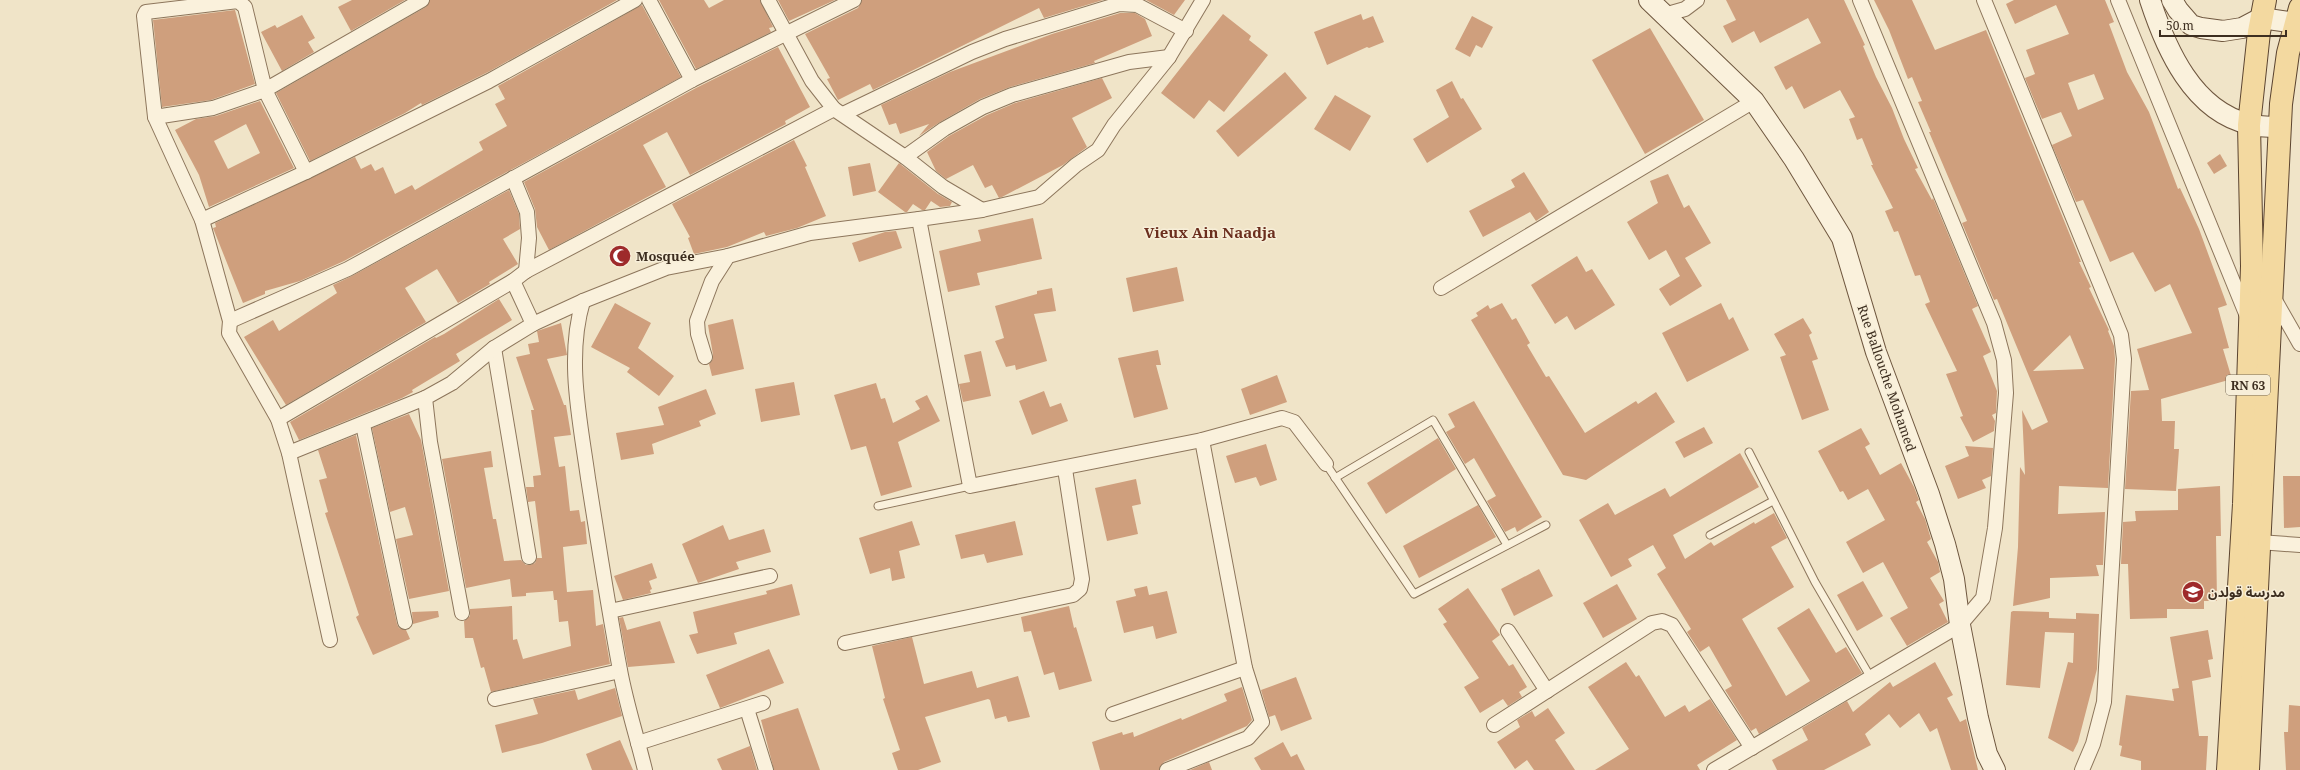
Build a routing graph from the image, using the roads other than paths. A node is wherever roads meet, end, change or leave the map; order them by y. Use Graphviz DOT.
graph roads {
  1 [pos="422,0"];
  2 [pos="635,0"];
  3 [pos="649,0"];
  4 [pos="768,0"];
  5 [pos="854,0"];
  6 [pos="1203,0"];
  7 [pos="1649,0"];
  8 [pos="1697,0"];
  9 [pos="1860,0"];
  10 [pos="1984,0"];
  11 [pos="2118,0"];
  12 [pos="2150,0"];
  13 [pos="2172,0"];
  14 [pos="2263,9"];
  15 [pos="1664,14"];
  16 [pos="2298,16"];
  17 [pos="1186,31"];
  18 [pos="785,34"];
  19 [pos="1168,57"];
  20 [pos="692,80"];
  21 [pos="265,90"];
  22 [pos="1754,101"];
  23 [pos="839,112"];
  24 [pos="154,117"];
  25 [pos="2250,125"];
  26 [pos="2279,128"];
  27 [pos="905,157"];
  28 [pos="306,172"];
  29 [pos="513,178"];
  30 [pos="982,210"];
  31 [pos="920,219"];
  32 [pos="202,220"];
  33 [pos="728,256"];
  34 [pos="526,271"];
  35 [pos="513,281"];
  36 [pos="1441,288"];
  37 [pos="2270,292"];
  38 [pos="583,301"];
  39 [pos="230,321"];
  40 [pos="533,324"];
  41 [pos="2250,325"];
  42 [pos="2300,344"];
  43 [pos="494,348"];
  44 [pos="705,357"];
  45 [pos="425,398"];
  46 [pos="278,419"];
  47 [pos="362,425"];
  48 [pos="1202,440"];
  49 [pos="1749,452"];
  50 [pos="289,453"];
  51 [pos="1326,464"];
  52 [pos="1065,469"];
  53 [pos="1335,478"];
  54 [pos="970,486"];
  55 [pos="1773,501"];
  56 [pos="878,506"];
  57 [pos="1546,525"];
  58 [pos="1710,535"];
  59 [pos="2259,542"];
  60 [pos="1507,545"];
  61 [pos="2300,545"];
  62 [pos="529,557"];
  63 [pos="770,576"];
  64 [pos="610,611"];
  65 [pos="462,613"];
  66 [pos="405,622"];
  67 [pos="1960,625"];
  68 [pos="1508,631"];
  69 [pos="330,640"];
  70 [pos="845,643"];
  71 [pos="1245,668"];
  72 [pos="620,671"];
  73 [pos="1871,679"];
  74 [pos="1547,691"];
  75 [pos="494,699"];
  76 [pos="763,703"];
  77 [pos="747,709"];
  78 [pos="1114,714"];
  79 [pos="1494,725"];
  80 [pos="638,742"];
  81 [pos="1752,748"];
  82 [pos="645,770"];
  83 [pos="766,770"];
  84 [pos="1167,770"];
  85 [pos="1714,770"];
  86 [pos="1995,770"];
  87 [pos="2082,770"];
  88 [pos="2228,770"];
  89 [pos="2248,770"];
  1 -- 21 [label="street"];
  2 -- 28 [label="street"];
  3 -- 20 [label="street"];
  4 -- 18 [label="street"];
  5 -- 18 [label="street"];
  6 -- 17 [label="street"];
  7 -- 15 [label="street, Rue Ballouche Mohamed"];
  8 -- 15 [label="street"];
  9 -- 67 [label="street"];
  10 -- 87 [label="street"];
  11 -- 41 [label="street"];
  12 -- 25 [label="street"];
  13 -- 14 [label="street"];
  14 -- 16 [label="street"];
  14 -- 25 [label="main road, RN 63"];
  15 -- 22 [label="street, Rue Ballouche Mohamed"];
  16 -- 26 [label="main road, RN 63"];
  17 -- 19 [label="street"];
  17 -- 23 [label="street"];
  18 -- 20 [label="street"];
  18 -- 23 [label="street"];
  19 -- 27 [label="street"];
  19 -- 30 [label="street"];
  20 -- 29 [label="street"];
  21 -- 24 [label="street"];
  21 -- 24 [label="street"];
  21 -- 28 [label="street"];
  22 -- 36 [label="street"];
  22 -- 67 [label="street, Rue Ballouche Mohamed"];
  23 -- 27 [label="street"];
  23 -- 34 [label="street"];
  24 -- 32 [label="street"];
  25 -- 26 [label="street"];
  25 -- 41 [label="main road, RN 63"];
  26 -- 37 [label="main road, RN 63"];
  27 -- 30 [label="street"];
  28 -- 32 [label="street"];
  29 -- 34 [label="street"];
  29 -- 39 [label="street"];
  30 -- 31 [label="street"];
  31 -- 33 [label="street"];
  31 -- 54 [label="street"];
  32 -- 39 [label="street"];
  33 -- 38 [label="street"];
  33 -- 44 [label="street"];
  34 -- 35 [label="street"];
  35 -- 40 [label="street"];
  35 -- 46 [label="street"];
  37 -- 42 [label="street"];
  37 -- 59 [label="main road, RN 63"];
  38 -- 40 [label="street"];
  38 -- 64 [label="street"];
  39 -- 46 [label="street"];
  40 -- 43 [label="street"];
  41 -- 88 [label="main road, RN 63"];
  43 -- 45 [label="street"];
  43 -- 62 [label="street"];
  45 -- 47 [label="street"];
  45 -- 65 [label="street"];
  46 -- 50 [label="street"];
  47 -- 50 [label="street"];
  47 -- 66 [label="street"];
  48 -- 51 [label="street"];
  48 -- 52 [label="street"];
  48 -- 71 [label="street"];
  49 -- 55 [label="lane"];
  50 -- 69 [label="street"];
  51 -- 53 [label="lane"];
  52 -- 54 [label="street"];
  52 -- 70 [label="street"];
  53 -- 60 [label="lane"];
  53 -- 60 [label="lane"];
  54 -- 56 [label="lane"];
  55 -- 58 [label="lane"];
  55 -- 73 [label="lane"];
  57 -- 60 [label="lane"];
  59 -- 61 [label="street"];
  59 -- 89 [label="main road, RN 63"];
  63 -- 64 [label="street"];
  64 -- 72 [label="street"];
  67 -- 73 [label="street"];
  67 -- 86 [label="street, Rue Ballouche Mohamed"];
  68 -- 74 [label="street"];
  71 -- 78 [label="street"];
  71 -- 84 [label="street"];
  72 -- 75 [label="street"];
  72 -- 80 [label="street"];
  73 -- 81 [label="street"];
  74 -- 79 [label="street"];
  74 -- 81 [label="street"];
  76 -- 77 [label="street"];
  77 -- 80 [label="street"];
  77 -- 83 [label="street"];
  80 -- 82 [label="street"];
  81 -- 85 [label="street"];
}
